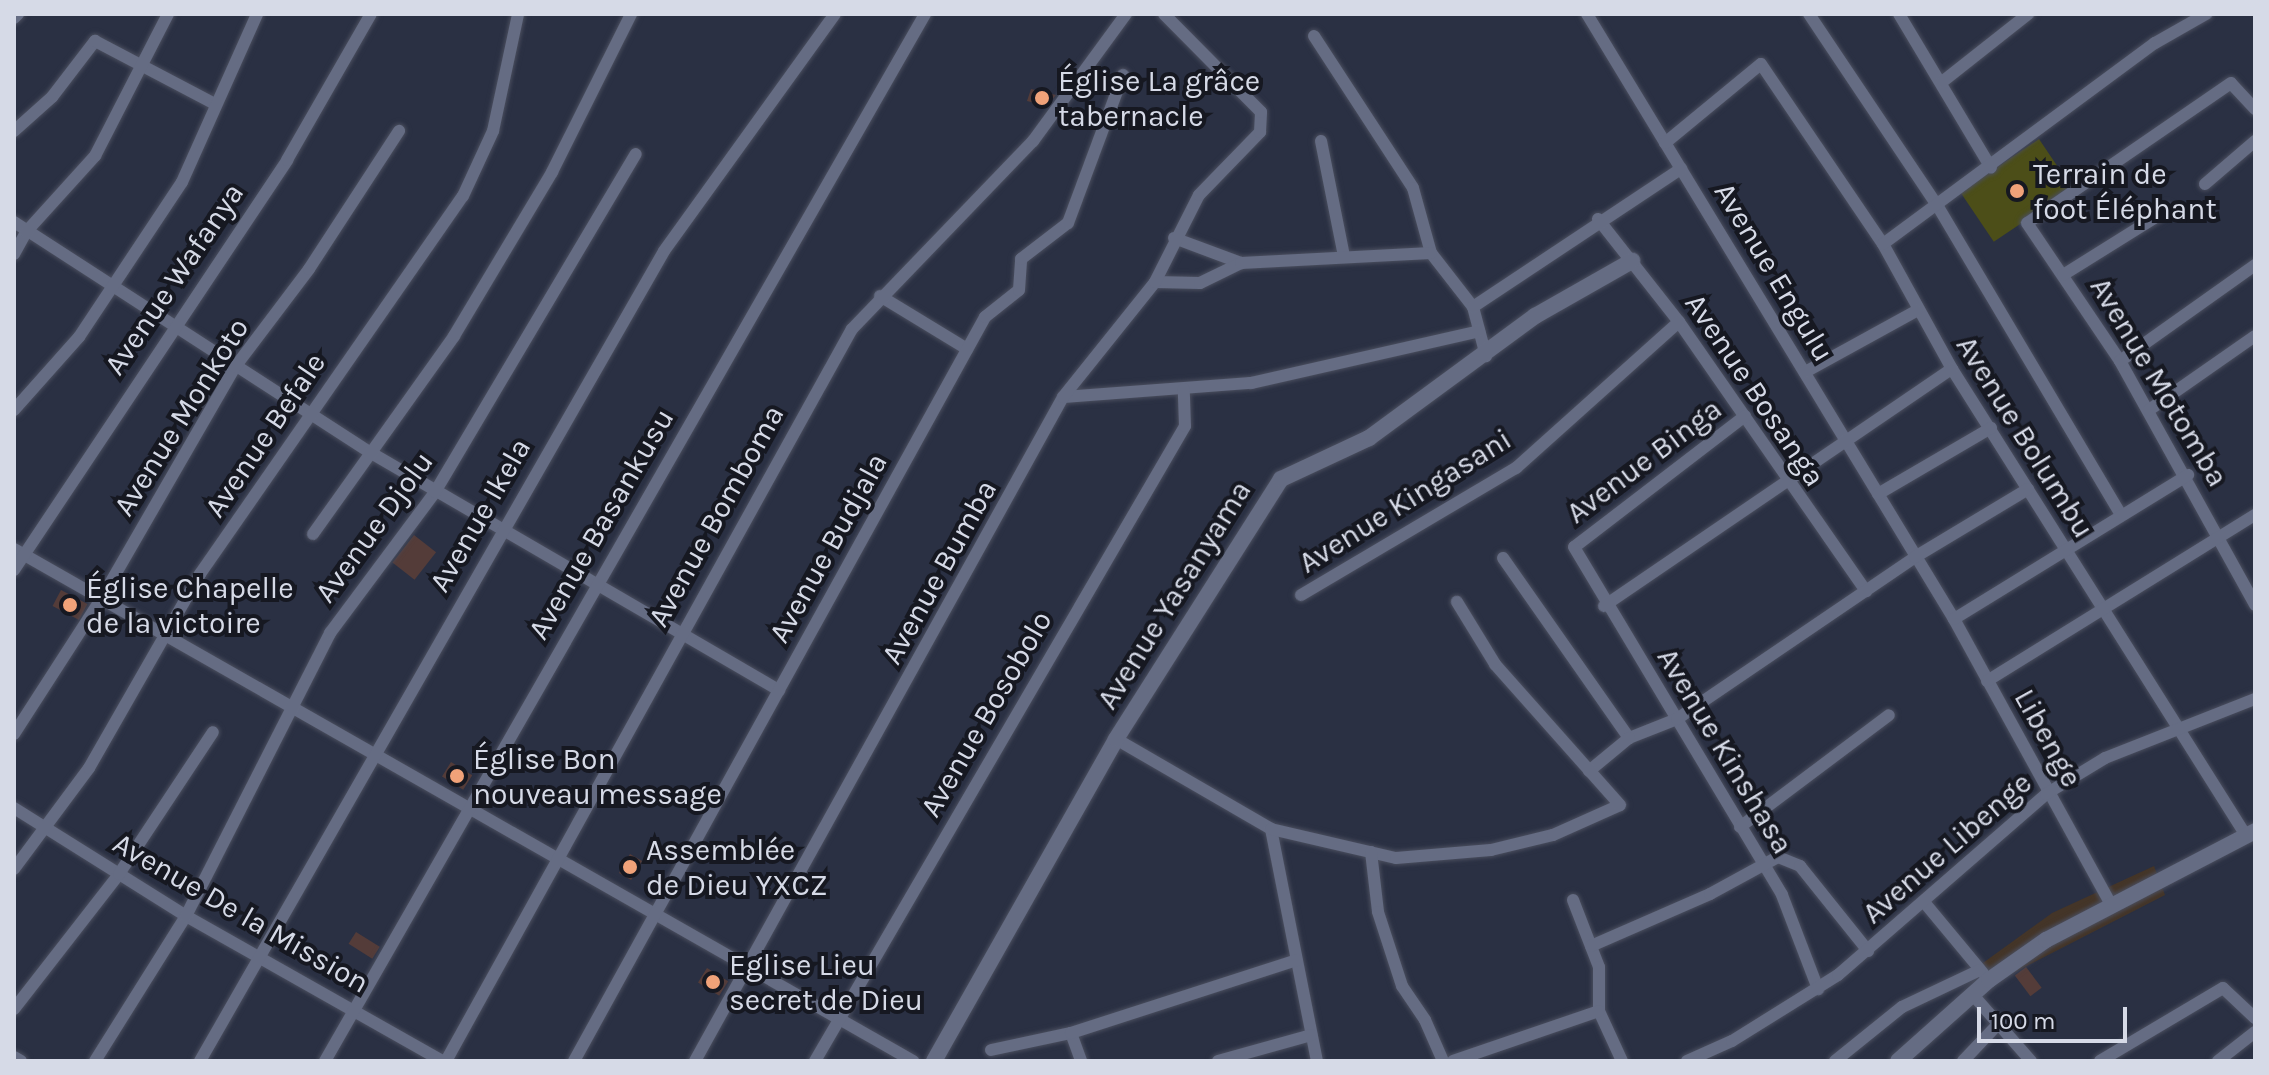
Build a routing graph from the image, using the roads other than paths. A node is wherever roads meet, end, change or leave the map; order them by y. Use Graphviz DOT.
graph roads {
  1 [pos="168,14"];
  2 [pos="257,14"];
  3 [pos="371,14"];
  4 [pos="518,14"];
  5 [pos="631,14"];
  6 [pos="835,14"];
  7 [pos="925,14"];
  8 [pos="1126,14"];
  9 [pos="1164,14"];
  10 [pos="1587,14"];
  11 [pos="1809,14"];
  12 [pos="1899,14"];
  13 [pos="2028,14"];
  14 [pos="2206,14"];
  15 [pos="1314,36"];
  16 [pos="139,65"];
  17 [pos="1123,75"];
  18 [pos="1942,82"];
  19 [pos="215,104"];
  20 [pos="2255,109"];
  21 [pos="14,131"];
  22 [pos="399,131"];
  23 [pos="1321,141"];
  24 [pos="2255,141"];
  25 [pos="1665,143"];
  26 [pos="636,154"];
  27 [pos="1991,168"];
  28 [pos="1681,169"];
  29 [pos="2205,184"];
  30 [pos="1937,205"];
  31 [pos="2167,210"];
  32 [pos="1598,219"];
  33 [pos="14,222"];
  34 [pos="26,232"];
  35 [pos="1174,238"];
  36 [pos="1883,244"];
  37 [pos="1431,253"];
  38 [pos="14,254"];
  39 [pos="1344,256"];
  40 [pos="1632,261"];
  41 [pos="1241,263"];
  42 [pos="2255,265"];
  43 [pos="2063,275"];
  44 [pos="1155,282"];
  45 [pos="111,287"];
  46 [pos="880,296"];
  47 [pos="1473,307"];
  48 [pos="1916,311"];
  49 [pos="1679,322"];
  50 [pos="174,323"];
  51 [pos="1479,331"];
  52 [pos="2255,336"];
  53 [pos="967,349"];
  54 [pos="1486,356"];
  55 [pos="2120,361"];
  56 [pos="235,367"];
  57 [pos="1952,369"];
  58 [pos="1805,372"];
  59 [pos="1184,389"];
  60 [pos="1063,397"];
  61 [pos="14,410"];
  62 [pos="2149,410"];
  63 [pos="308,415"];
  64 [pos="1745,416"];
  65 [pos="1991,428"];
  66 [pos="1846,441"];
  67 [pos="373,454"];
  68 [pos="2188,475"];
  69 [pos="1786,483"];
  70 [pos="2028,489"];
  71 [pos="435,492"];
  72 [pos="1878,494"];
  73 [pos="2121,515"];
  74 [pos="2255,515"];
  75 [pos="499,531"];
  76 [pos="313,534"];
  77 [pos="2222,538"];
  78 [pos="1574,547"];
  79 [pos="2063,550"];
  80 [pos="20,552"];
  81 [pos="1915,557"];
  82 [pos="1503,558"];
  83 [pos="14,570"];
  84 [pos="597,583"];
  85 [pos="1866,591"];
  86 [pos="1301,595"];
  87 [pos="101,599"];
  88 [pos="1457,602"];
  89 [pos="2255,605"];
  90 [pos="1604,606"];
  91 [pos="2101,609"];
  92 [pos="1954,619"];
  93 [pos="681,635"];
  94 [pos="165,637"];
  95 [pos="1987,681"];
  96 [pos="779,690"];
  97 [pos="2255,699"];
  98 [pos="294,711"];
  99 [pos="1889,715"];
  100 [pos="1677,719"];
  101 [pos="2177,728"];
  102 [pos="213,732"];
  103 [pos="14,734"];
  104 [pos="1629,738"];
  105 [pos="1116,739"];
  106 [pos="372,755"];
  107 [pos="1589,771"];
  108 [pos="2046,794"];
  109 [pos="14,808"];
  110 [pos="468,809"];
  111 [pos="1740,827"];
  112 [pos="46,828"];
  113 [pos="1271,829"];
  114 [pos="2251,834"];
  115 [pos="1371,852"];
  116 [pos="558,861"];
  117 [pos="1762,863"];
  118 [pos="14,869"];
  119 [pos="119,874"];
  120 [pos="1573,900"];
  121 [pos="1924,902"];
  122 [pos="2110,903"];
  123 [pos="655,915"];
  124 [pos="186,916"];
  125 [pos="1591,946"];
  126 [pos="1868,951"];
  127 [pos="260,955"];
  128 [pos="1297,960"];
  129 [pos="747,967"];
  130 [pos="1985,975"];
  131 [pos="1818,989"];
  132 [pos="1973,995"];
  133 [pos="14,1009"];
  134 [pos="355,1009"];
  135 [pos="1599,1011"];
  136 [pos="840,1016"];
  137 [pos="2255,1018"];
  138 [pos="2000,1022"];
  139 [pos="2255,1032"];
  140 [pos="1071,1033"];
  141 [pos="1311,1035"];
  142 [pos="991,1050"];
  143 [pos="14,1057"];
  144 [pos="21,1061"];
  145 [pos="95,1061"];
  146 [pos="200,1061"];
  147 [pos="325,1061"];
  148 [pos="444,1061"];
  149 [pos="574,1061"];
  150 [pos="695,1061"];
  151 [pos="815,1061"];
  152 [pos="913,1061"];
  153 [pos="934,1061"];
  154 [pos="1081,1061"];
  155 [pos="1218,1061"];
  156 [pos="1317,1061"];
  157 [pos="1443,1061"];
  158 [pos="1453,1061"];
  159 [pos="1622,1061"];
  160 [pos="1687,1061"];
  161 [pos="1835,1061"];
  162 [pos="1898,1061"];
  163 [pos="1963,1061"];
  164 [pos="2031,1061"];
  165 [pos="2100,1061"];
  166 [pos="2218,1061"];
  1 -- 16 [label="street"];
  2 -- 19 [label="street"];
  3 -- 50 [label="street, Avenue Wafanya"];
  4 -- 63 [label="street, Avenue Befale"];
  5 -- 67 [label="street"];
  6 -- 75 [label="street, Avenue Ikela"];
  7 -- 84 [label="street, Avenue Basankusu"];
  8 -- 46 [label="street, Avenue Bomboma"];
  9 -- 35 [label="street, Avenue Bumba"];
  10 -- 25 [label="street, Avenue Engulu"];
  11 -- 30 [label="street"];
  12 -- 18 [label="street"];
  13 -- 18 [label="street"];
  14 -- 27 [label="street"];
  15 -- 37 [label="street"];
  16 -- 19 [label="street"];
  16 -- 21 [label="street"];
  16 -- 34 [label="street"];
  17 -- 53 [label="street, Avenue Budjala"];
  18 -- 27 [label="street"];
  19 -- 45 [label="street"];
  20 -- 43 [label="street, Avenue Motomba"];
  22 -- 56 [label="street, Avenue Monkoto"];
  23 -- 39 [label="street"];
  24 -- 29 [label="street"];
  25 -- 28 [label="street, Avenue Engulu"];
  25 -- 36 [label="street, Avenue Bolumbu"];
  26 -- 71 [label="street, Avenue Djolu"];
  27 -- 30 [label="street"];
  28 -- 32 [label="street"];
  28 -- 58 [label="street, Avenue Engulu"];
  30 -- 36 [label="street"];
  30 -- 73 [label="street"];
  31 -- 43 [label="street"];
  32 -- 40 [label="street, Avenue Bosanga"];
  32 -- 47 [label="street"];
  33 -- 34 [label="street"];
  34 -- 38 [label="street"];
  34 -- 45 [label="street"];
  35 -- 41 [label="street"];
  35 -- 44 [label="street, Avenue Bumba"];
  36 -- 48 [label="street, Avenue Bolumbu"];
  37 -- 39 [label="street"];
  37 -- 47 [label="street"];
  39 -- 41 [label="street"];
  40 -- 49 [label="street, Avenue Bosanga"];
  40 -- 54 [label="street, Avenue Yasanyama"];
  41 -- 44 [label="street"];
  42 -- 55 [label="street"];
  43 -- 55 [label="street, Avenue Motomba"];
  44 -- 60 [label="street, Avenue Bumba"];
  45 -- 50 [label="street"];
  45 -- 61 [label="street"];
  46 -- 53 [label="street"];
  46 -- 93 [label="street, Avenue Bomboma"];
  47 -- 51 [label="street"];
  48 -- 57 [label="street, Avenue Bolumbu"];
  48 -- 58 [label="street"];
  49 -- 64 [label="street, Avenue Bosanga"];
  49 -- 86 [label="street, Avenue Kingasani"];
  50 -- 56 [label="street"];
  50 -- 80 [label="street, Avenue Wafanya"];
  51 -- 54 [label="street"];
  51 -- 59 [label="street"];
  52 -- 62 [label="street"];
  53 -- 96 [label="street, Avenue Budjala"];
  54 -- 105 [label="street, Avenue Yasanyama"];
  55 -- 62 [label="street, Avenue Motomba"];
  56 -- 63 [label="street"];
  56 -- 87 [label="street, Avenue Monkoto"];
  57 -- 65 [label="street, Avenue Bolumbu"];
  57 -- 66 [label="street"];
  58 -- 66 [label="street, Avenue Engulu"];
  59 -- 60 [label="street"];
  59 -- 136 [label="street, Avenue Bosobolo"];
  60 -- 129 [label="street, Avenue Bumba"];
  62 -- 68 [label="street, Avenue Motomba"];
  63 -- 67 [label="street"];
  63 -- 94 [label="street, Avenue Befale"];
  64 -- 69 [label="street, Avenue Bosanga"];
  64 -- 78 [label="street, Avenue Binga"];
  65 -- 70 [label="street, Avenue Bolumbu"];
  65 -- 72 [label="street"];
  66 -- 69 [label="street"];
  66 -- 72 [label="street, Avenue Engulu"];
  67 -- 71 [label="street"];
  67 -- 76 [label="street"];
  68 -- 73 [label="street"];
  68 -- 77 [label="street, Avenue Motomba"];
  69 -- 85 [label="street, Avenue Bosanga"];
  69 -- 90 [label="street"];
  70 -- 79 [label="street, Avenue Bolumbu"];
  70 -- 81 [label="street"];
  71 -- 75 [label="street"];
  71 -- 98 [label="street, Avenue Djolu"];
  72 -- 81 [label="street, Avenue Engulu"];
  73 -- 79 [label="street"];
  74 -- 77 [label="street"];
  75 -- 84 [label="street"];
  75 -- 106 [label="street, Avenue Ikela"];
  77 -- 89 [label="street, Avenue Motomba"];
  77 -- 91 [label="street"];
  78 -- 90 [label="street, Avenue Kinshasa"];
  79 -- 91 [label="street, Avenue Bolumbu"];
  79 -- 92 [label="street"];
  80 -- 83 [label="street, Avenue Wafanya"];
  80 -- 87 [label="street"];
  81 -- 85 [label="street"];
  81 -- 92 [label="street, Libenge"];
  82 -- 104 [label="street"];
  84 -- 93 [label="street"];
  84 -- 110 [label="street, Avenue Basankusu"];
  85 -- 100 [label="street"];
  87 -- 94 [label="street"];
  87 -- 103 [label="street, Avenue Monkoto"];
  88 -- 107 [label="street"];
  90 -- 100 [label="street, Avenue Kinshasa"];
  91 -- 95 [label="street"];
  91 -- 101 [label="street, Avenue Bolumbu"];
  92 -- 95 [label="street, Libenge"];
  93 -- 96 [label="street"];
  93 -- 116 [label="street, Avenue Bomboma"];
  94 -- 98 [label="street"];
  94 -- 112 [label="street, Avenue Befale"];
  95 -- 108 [label="street, Libenge"];
  96 -- 123 [label="street, Avenue Budjala"];
  97 -- 101 [label="street, Avenue Libenge"];
  98 -- 106 [label="street"];
  98 -- 124 [label="street, Avenue Djolu"];
  99 -- 111 [label="street"];
  100 -- 104 [label="street"];
  100 -- 111 [label="street, Avenue Kinshasa"];
  101 -- 108 [label="street, Avenue Libenge"];
  101 -- 114 [label="street, Avenue Bolumbu"];
  102 -- 119 [label="street"];
  104 -- 107 [label="street"];
  105 -- 113 [label="street"];
  105 -- 153 [label="street, Avenue Yasanyama"];
  106 -- 110 [label="street"];
  106 -- 127 [label="street, Avenue Ikela"];
  107 -- 115 [label="street"];
  108 -- 121 [label="street, Avenue Libenge"];
  108 -- 122 [label="street, Libenge"];
  109 -- 112 [label="street, Avenue De la Mission"];
  110 -- 116 [label="street"];
  110 -- 134 [label="street, Avenue Basankusu"];
  111 -- 117 [label="street, Avenue Kinshasa"];
  112 -- 118 [label="street, Avenue Befale"];
  112 -- 119 [label="street, Avenue De la Mission"];
  113 -- 115 [label="street"];
  113 -- 128 [label="street"];
  114 -- 122 [label="street"];
  115 -- 157 [label="street"];
  116 -- 123 [label="street"];
  116 -- 148 [label="street, Avenue Bomboma"];
  117 -- 125 [label="street"];
  117 -- 126 [label="street"];
  117 -- 131 [label="street, Avenue Kinshasa"];
  119 -- 124 [label="street, Avenue De la Mission"];
  119 -- 133 [label="street"];
  120 -- 125 [label="street"];
  121 -- 126 [label="street, Avenue Libenge"];
  121 -- 130 [label="street"];
  122 -- 130 [label="street"];
  123 -- 129 [label="street"];
  123 -- 149 [label="street, Avenue Budjala"];
  124 -- 127 [label="street, Avenue De la Mission"];
  124 -- 145 [label="street, Avenue Djolu"];
  125 -- 135 [label="street"];
  126 -- 131 [label="street, Avenue Libenge"];
  127 -- 134 [label="street, Avenue De la Mission"];
  127 -- 146 [label="street, Avenue Ikela"];
  128 -- 140 [label="street"];
  128 -- 141 [label="street"];
  129 -- 136 [label="street"];
  129 -- 150 [label="street, Avenue Bumba"];
  130 -- 132 [label="street"];
  130 -- 161 [label="street"];
  131 -- 160 [label="street, Avenue Libenge"];
  132 -- 138 [label="street"];
  132 -- 162 [label="street"];
  134 -- 147 [label="street, Avenue Basankusu"];
  134 -- 148 [label="street, Avenue De la Mission"];
  135 -- 158 [label="street"];
  135 -- 159 [label="street"];
  136 -- 151 [label="street, Avenue Bosobolo"];
  136 -- 152 [label="street"];
  137 -- 165 [label="street"];
  138 -- 163 [label="street"];
  138 -- 164 [label="street"];
  139 -- 166 [label="street"];
  140 -- 142 [label="street"];
  140 -- 154 [label="street"];
  141 -- 155 [label="street"];
  141 -- 156 [label="street"];
  143 -- 144 [label="street"];
}
